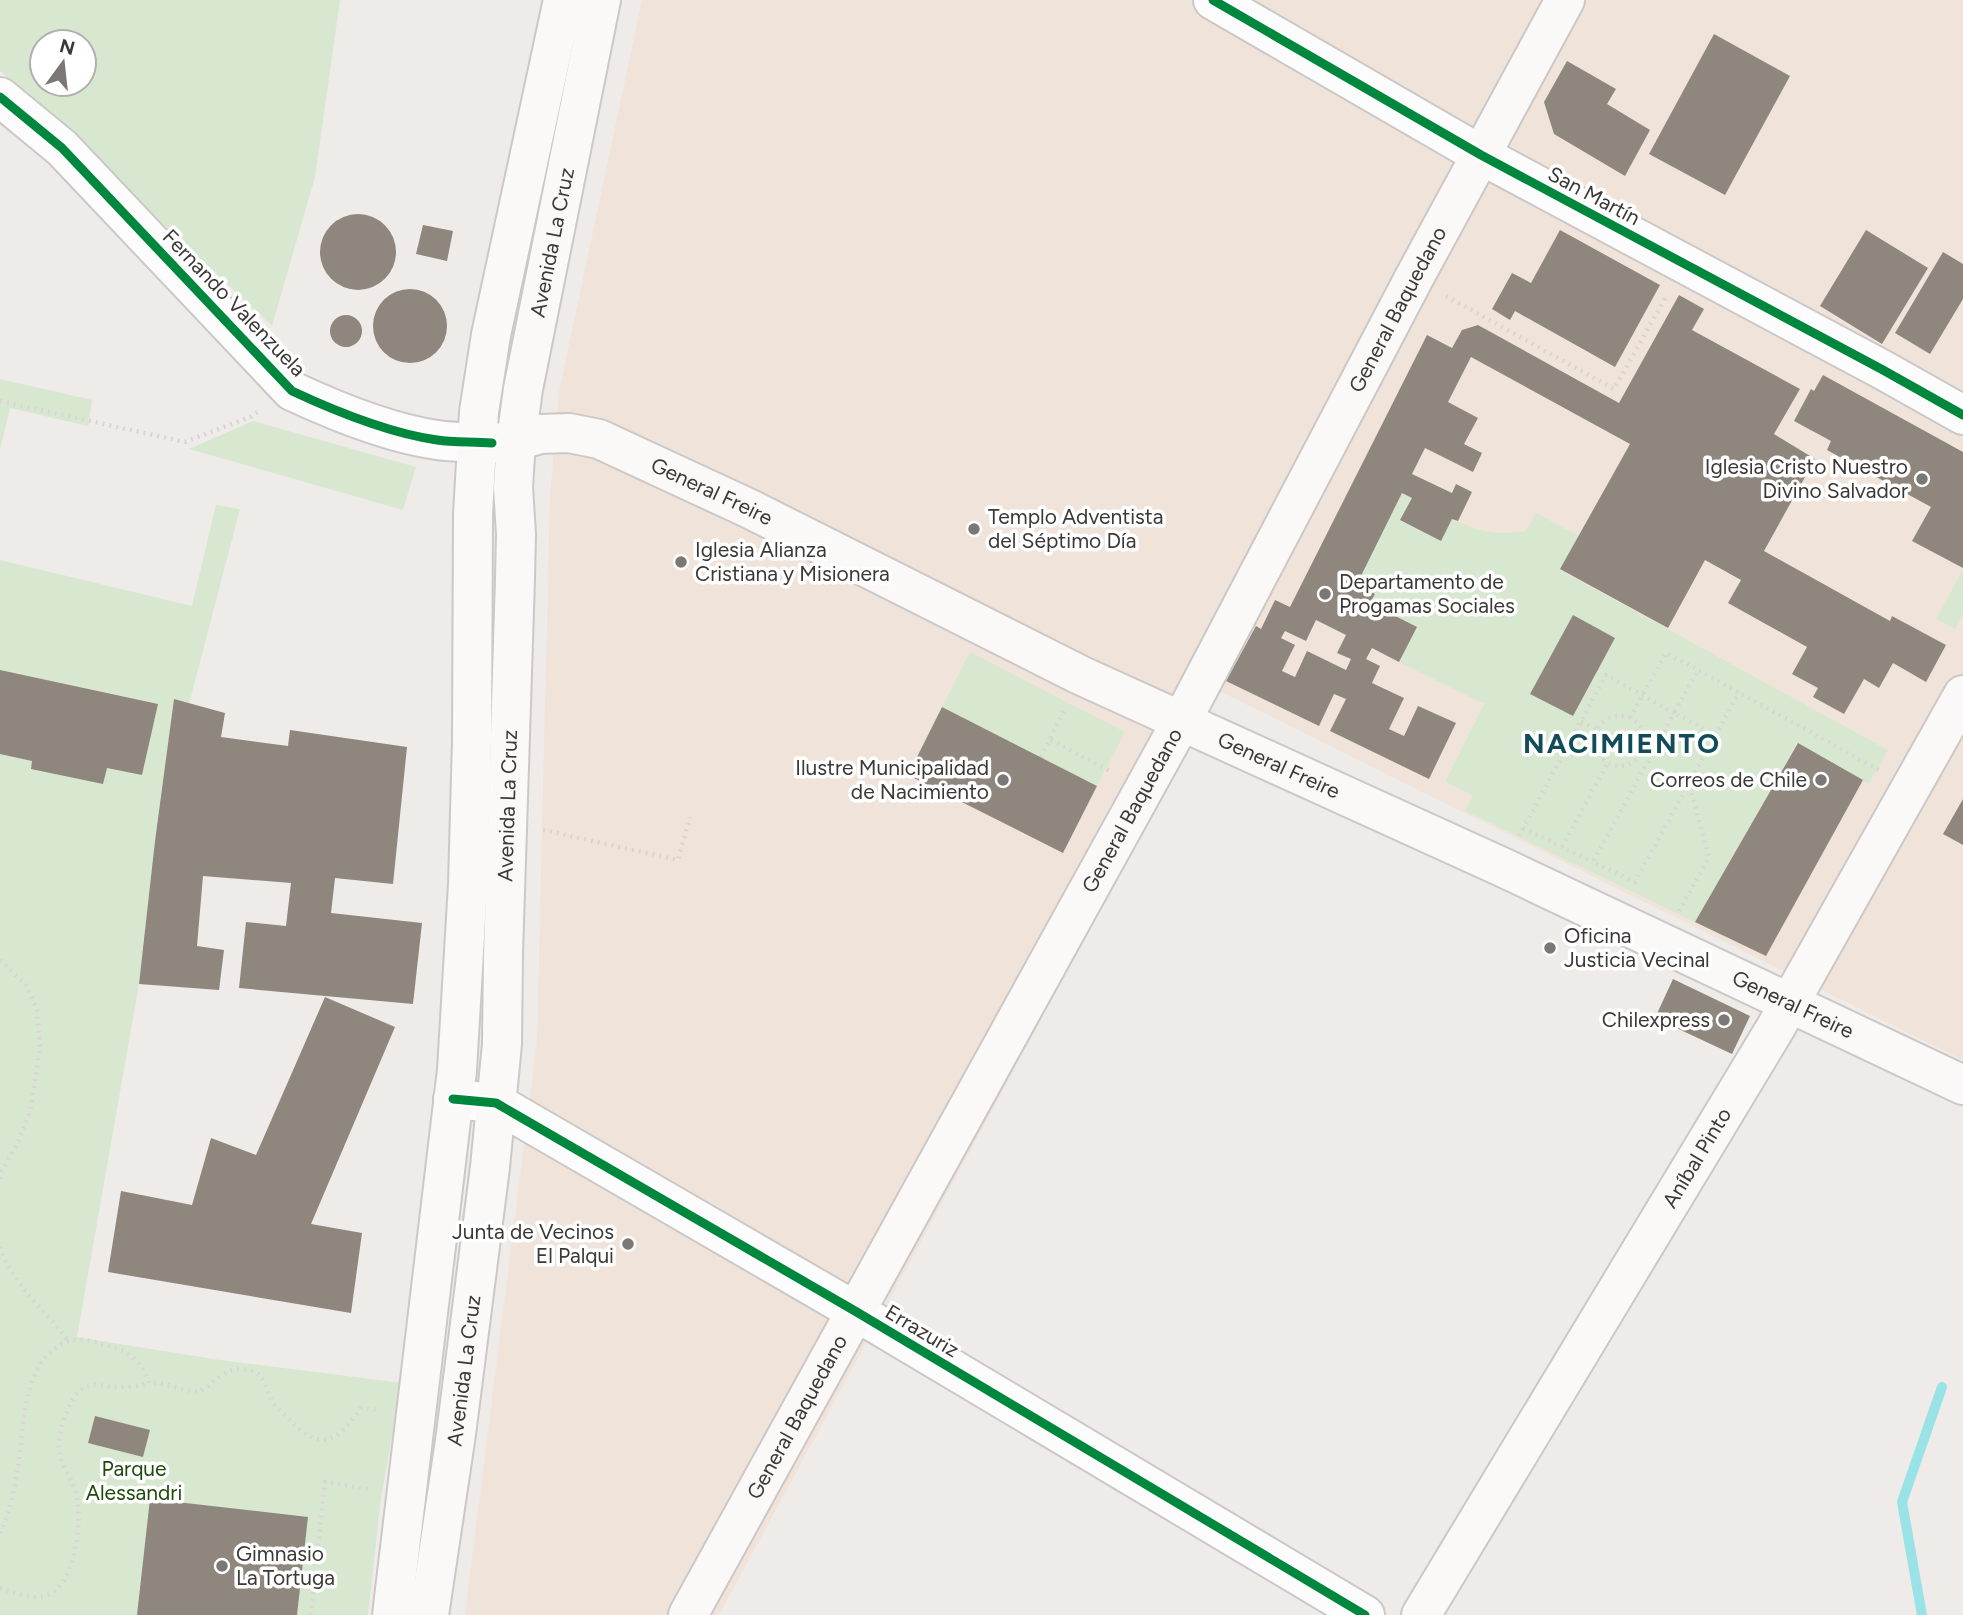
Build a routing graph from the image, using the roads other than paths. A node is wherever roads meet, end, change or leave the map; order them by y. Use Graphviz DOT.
graph roads {
  1 [pos="563,0"];
  2 [pos="601,0"];
  3 [pos="1213,0"];
  4 [pos="1565,0"];
  5 [pos="0,97"];
  6 [pos="1481,155"];
  7 [pos="1963,415"];
  8 [pos="495,442"];
  9 [pos="1963,695"];
  10 [pos="1181,722"];
  11 [pos="1790,1003"];
  12 [pos="1963,1085"];
  13 [pos="453,1099"];
  14 [pos="496,1103"];
  15 [pos="855,1311"];
  16 [pos="392,1615"];
  17 [pos="429,1615"];
  18 [pos="688,1615"];
  19 [pos="1365,1615"];
  20 [pos="1421,1615"];
  1 -- 8 [label="main road, Avenida La Cruz"];
  2 -- 8 [label="main road, Avenida La Cruz"];
  3 -- 6 [label="street, San Martín"];
  4 -- 6 [label="main road, General Baquedano"];
  5 -- 8 [label="street, Fernando Valenzuela"];
  6 -- 7 [label="street, San Martín"];
  6 -- 10 [label="main road, General Baquedano"];
  8 -- 10 [label="main road, General Freire"];
  8 -- 13 [label="main road, Avenida La Cruz"];
  8 -- 14 [label="main road, Avenida La Cruz"];
  9 -- 11 [label="main road, Aníbal Pinto"];
  10 -- 11 [label="main road, General Freire"];
  10 -- 15 [label="main road, General Baquedano"];
  11 -- 12 [label="main road, General Freire"];
  11 -- 20 [label="main road, Aníbal Pinto"];
  13 -- 14 [label="street, Errazuriz"];
  13 -- 16 [label="main road, Avenida La Cruz"];
  14 -- 15 [label="street, Errazuriz"];
  14 -- 17 [label="main road, Avenida La Cruz"];
  15 -- 18 [label="main road, General Baquedano"];
  15 -- 19 [label="street, Errazuriz"];
}
